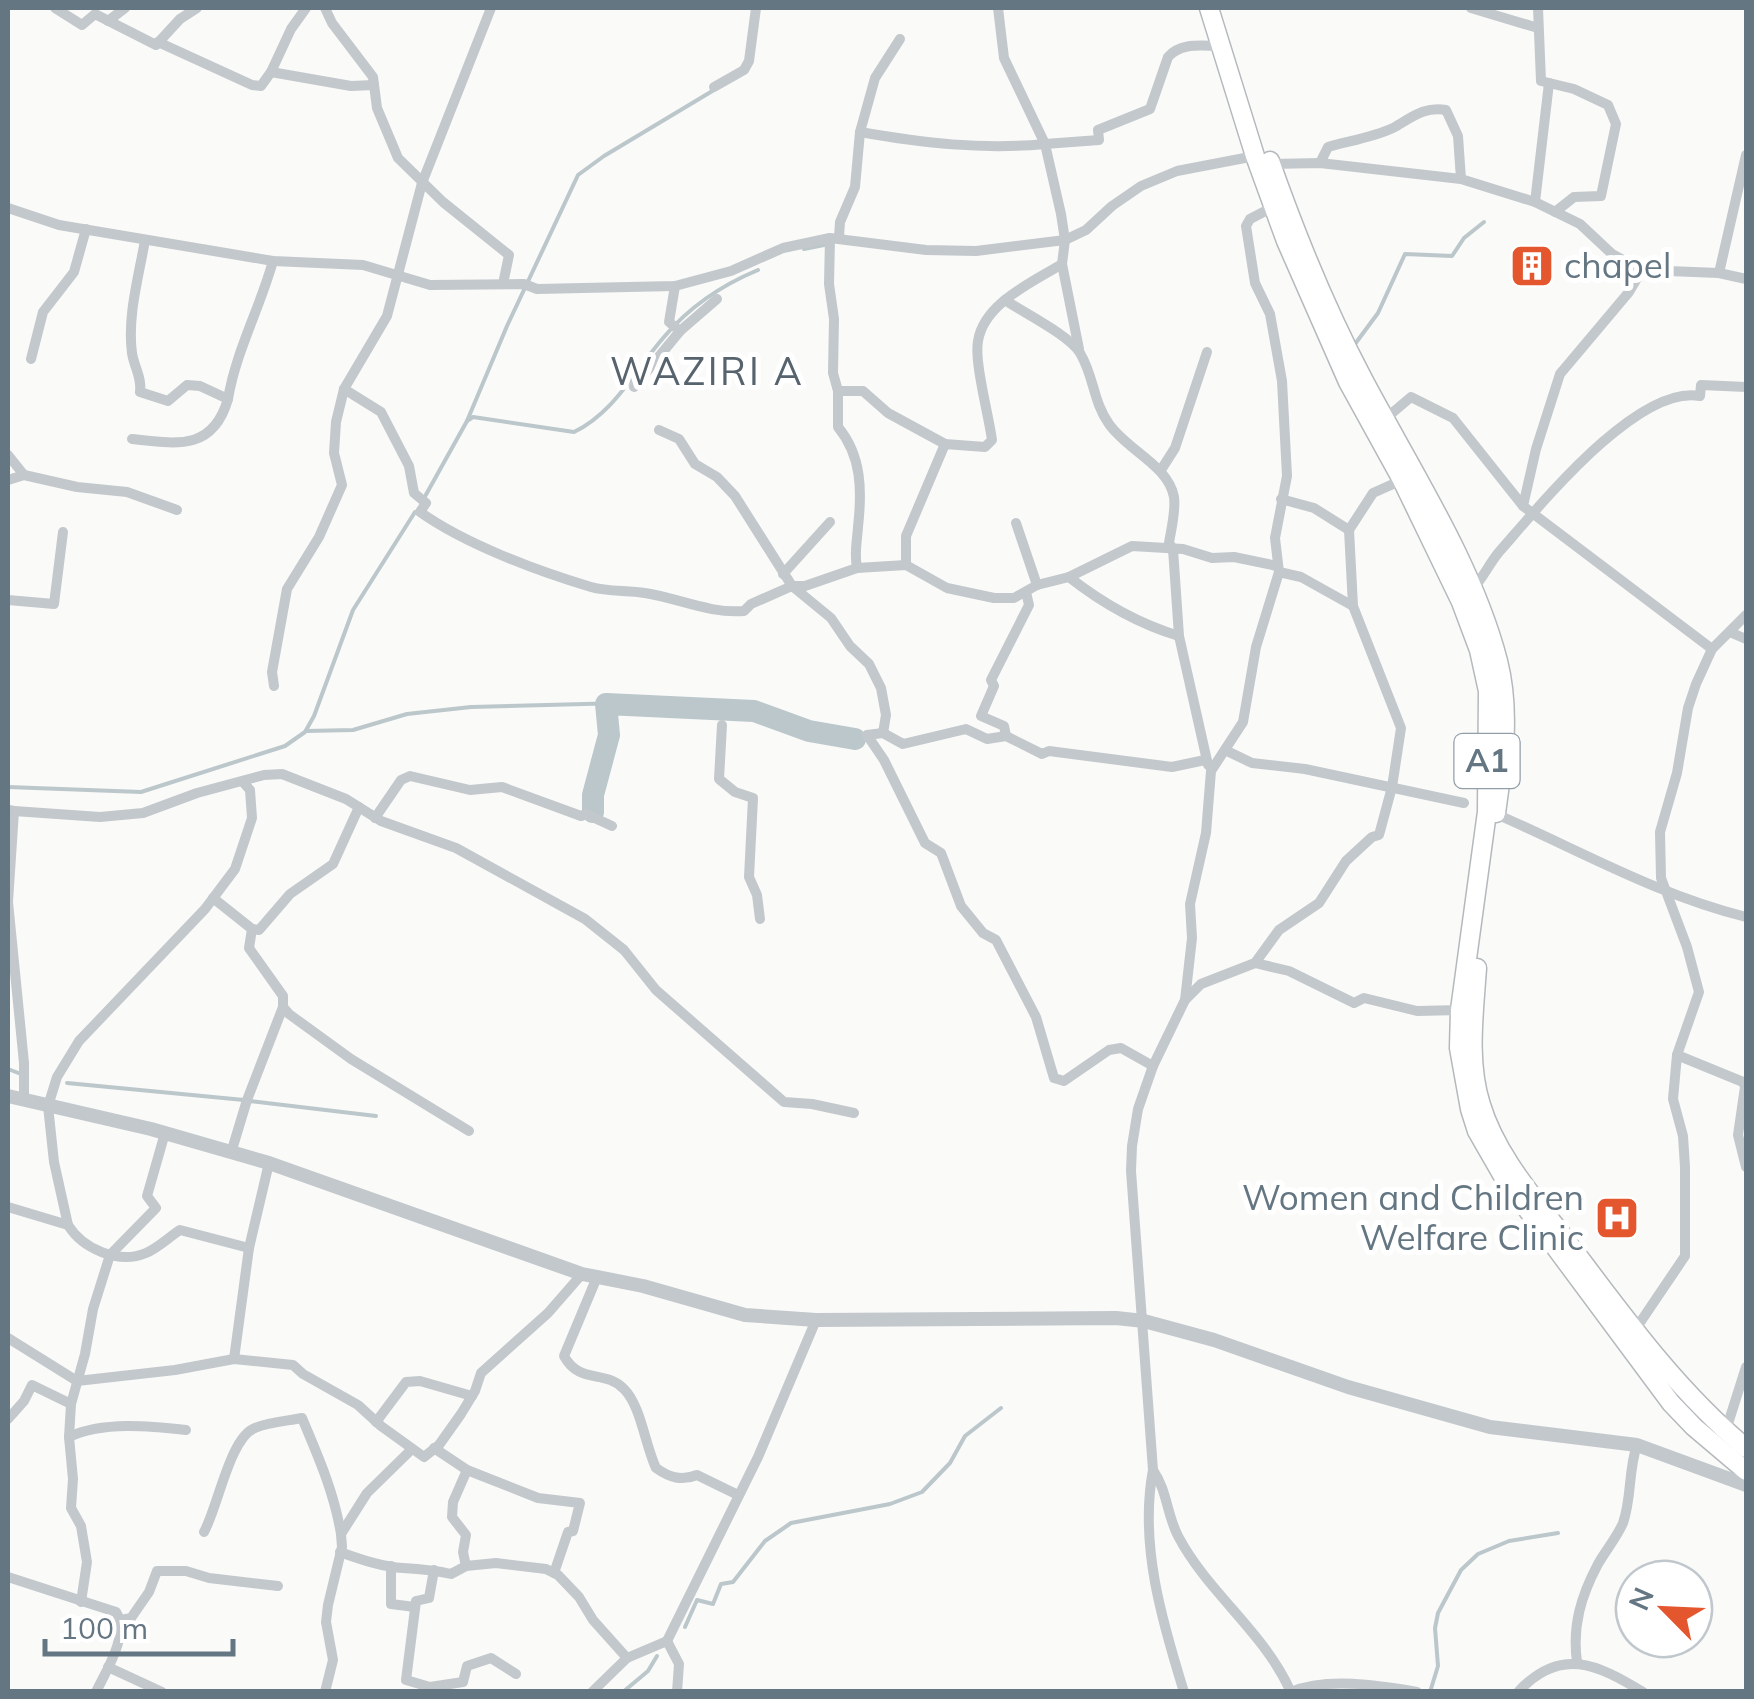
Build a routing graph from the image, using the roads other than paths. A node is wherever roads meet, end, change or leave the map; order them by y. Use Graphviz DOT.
graph roads {
  1 [pos="55,8"];
  2 [pos="125,8"];
  3 [pos="197,8"];
  4 [pos="306,8"];
  5 [pos="325,8"];
  6 [pos="490,8"];
  7 [pos="756,8"];
  8 [pos="998,8"];
  9 [pos="1209,8"];
  10 [pos="1221,8"];
  11 [pos="1471,8"];
  12 [pos="1538,8"];
  13 [pos="108,21"];
  14 [pos="1538,28"];
  15 [pos="900,38"];
  16 [pos="158,42"];
  17 [pos="1220,46"];
  18 [pos="271,72"];
  19 [pos="1549,83"];
  20 [pos="374,85"];
  21 [pos="714,87"];
  22 [pos="860,132"];
  23 [pos="1045,144"];
  24 [pos="1746,154"];
  25 [pos="1263,160"];
  26 [pos="1320,164"];
  27 [pos="1460,179"];
  28 [pos="422,183"];
  29 [pos="1535,202"];
  30 [pos="1273,206"];
  31 [pos="8,208"];
  32 [pos="1555,212"];
  33 [pos="86,228"];
  34 [pos="835,237"];
  35 [pos="145,240"];
  36 [pos="1065,240"];
  37 [pos="273,261"];
  38 [pos="1062,264"];
  39 [pos="1642,270"];
  40 [pos="1719,273"];
  41 [pos="398,276"];
  42 [pos="1746,279"];
  43 [pos="503,284"];
  44 [pos="675,286"];
  45 [pos="717,299"];
  46 [pos="1005,300"];
  47 [pos="680,332"];
  48 [pos="1079,350"];
  49 [pos="1207,352"];
  50 [pos="31,359"];
  51 [pos="634,387"];
  52 [pos="344,388"];
  53 [pos="1746,388"];
  54 [pos="838,391"];
  55 [pos="228,399"];
  56 [pos="1385,419"];
  57 [pos="660,430"];
  58 [pos="132,438"];
  59 [pos="945,444"];
  60 [pos="8,454"];
  61 [pos="1161,470"];
  62 [pos="24,475"];
  63 [pos="8,480"];
  64 [pos="1402,480"];
  65 [pos="1281,499"];
  66 [pos="1528,509"];
  67 [pos="177,510"];
  68 [pos="830,522"];
  69 [pos="1016,523"];
  70 [pos="1350,530"];
  71 [pos="63,532"];
  72 [pos="1173,549"];
  73 [pos="906,565"];
  74 [pos="857,568"];
  75 [pos="1278,569"];
  76 [pos="784,574"];
  77 [pos="1069,577"];
  78 [pos="1037,585"];
  79 [pos="792,586"];
  80 [pos="1472,590"];
  81 [pos="1026,592"];
  82 [pos="8,600"];
  83 [pos="1353,606"];
  84 [pos="1746,616"];
  85 [pos="1732,633"];
  86 [pos="1179,636"];
  87 [pos="1746,639"];
  88 [pos="1712,649"];
  89 [pos="274,686"];
  90 [pos="722,724"];
  91 [pos="883,734"];
  92 [pos="1006,736"];
  93 [pos="1227,751"];
  94 [pos="1208,766"];
  95 [pos="243,782"];
  96 [pos="1392,787"];
  97 [pos="1464,803"];
  98 [pos="359,808"];
  99 [pos="11,810"];
  100 [pos="1496,814"];
  101 [pos="374,818"];
  102 [pos="612,826"];
  103 [pos="1664,892"];
  104 [pos="213,898"];
  105 [pos="1746,916"];
  106 [pos="760,920"];
  107 [pos="252,929"];
  108 [pos="1255,963"];
  109 [pos="1185,1000"];
  110 [pos="283,1007"];
  111 [pos="1460,1010"];
  112 [pos="1677,1055"];
  113 [pos="1153,1066"];
  114 [pos="8,1096"];
  115 [pos="24,1098"];
  116 [pos="48,1106"];
  117 [pos="854,1113"];
  118 [pos="469,1131"];
  119 [pos="164,1133"];
  120 [pos="231,1154"];
  121 [pos="269,1163"];
  122 [pos="1746,1167"];
  123 [pos="8,1207"];
  124 [pos="68,1225"];
  125 [pos="250,1248"];
  126 [pos="110,1255"];
  127 [pos="590,1276"];
  128 [pos="816,1320"];
  129 [pos="1144,1322"];
  130 [pos="1634,1331"];
  131 [pos="8,1338"];
  132 [pos="234,1359"];
  133 [pos="1746,1367"];
  134 [pos="77,1381"];
  135 [pos="472,1396"];
  136 [pos="71,1404"];
  137 [pos="8,1419"];
  138 [pos="376,1422"];
  139 [pos="186,1430"];
  140 [pos="1726,1431"];
  141 [pos="68,1437"];
  142 [pos="1637,1445"];
  143 [pos="434,1448"];
  144 [pos="1746,1448"];
  145 [pos="412,1449"];
  146 [pos="467,1470"];
  147 [pos="1153,1470"];
  148 [pos="1746,1470"];
  149 [pos="1746,1485"];
  150 [pos="738,1495"];
  151 [pos="204,1532"];
  152 [pos="340,1534"];
  153 [pos="340,1552"];
  154 [pos="391,1566"];
  155 [pos="466,1566"];
  156 [pos="434,1570"];
  157 [pos="554,1573"];
  158 [pos="8,1577"];
  159 [pos="278,1586"];
  160 [pos="81,1602"];
  161 [pos="416,1607"];
  162 [pos="121,1620"];
  163 [pos="667,1640"];
  164 [pos="627,1658"];
  165 [pos="1577,1662"];
  166 [pos="108,1667"];
  167 [pos="516,1674"];
  168 [pos="430,1689"];
  169 [pos="1290,1691"];
  170 [pos="96,1692"];
  171 [pos="162,1692"];
  172 [pos="325,1692"];
  173 [pos="592,1692"];
  174 [pos="677,1692"];
  175 [pos="1184,1692"];
  176 [pos="1417,1692"];
  177 [pos="1518,1692"];
  178 [pos="1643,1692"];
  1 -- 13 [label="street"];
  2 -- 13 [label="street"];
  3 -- 16 [label="street"];
  4 -- 18 [label="street"];
  5 -- 20 [label="street"];
  6 -- 28 [label="street"];
  7 -- 21 [label="street"];
  8 -- 23 [label="street"];
  9 -- 17 [label="highway, A1"];
  10 -- 25 [label="highway, A1"];
  11 -- 14 [label="street"];
  12 -- 14 [label="street"];
  13 -- 16 [label="street"];
  14 -- 19 [label="street"];
  15 -- 22 [label="street"];
  16 -- 18 [label="street"];
  17 -- 23 [label="street"];
  17 -- 25 [label="highway, A1"];
  18 -- 20 [label="street"];
  19 -- 29 [label="street"];
  19 -- 32 [label="street"];
  20 -- 28 [label="street"];
  22 -- 23 [label="street"];
  22 -- 34 [label="street"];
  23 -- 36 [label="street"];
  24 -- 40 [label="street"];
  25 -- 26 [label="street"];
  25 -- 30 [label="highway, A1"];
  25 -- 36 [label="street"];
  25 -- 56 [label="highway, A1"];
  26 -- 27 [label="street"];
  26 -- 27 [label="street"];
  27 -- 29 [label="street"];
  28 -- 41 [label="street"];
  28 -- 43 [label="street"];
  29 -- 32 [label="street"];
  30 -- 64 [label="highway, A1"];
  30 -- 65 [label="street"];
  31 -- 33 [label="street"];
  32 -- 39 [label="street"];
  33 -- 35 [label="street"];
  33 -- 50 [label="street"];
  34 -- 36 [label="street"];
  34 -- 44 [label="street"];
  34 -- 54 [label="street"];
  35 -- 37 [label="street"];
  35 -- 55 [label="street"];
  36 -- 38 [label="street"];
  37 -- 41 [label="street"];
  37 -- 55 [label="street"];
  38 -- 46 [label="street"];
  38 -- 48 [label="street"];
  39 -- 40 [label="street"];
  39 -- 66 [label="street"];
  40 -- 42 [label="street"];
  41 -- 43 [label="street"];
  41 -- 52 [label="street"];
  43 -- 44 [label="street"];
  44 -- 47 [label="street"];
  45 -- 47 [label="street"];
  46 -- 48 [label="street"];
  46 -- 59 [label="street"];
  47 -- 51 [label="street"];
  48 -- 61 [label="street"];
  49 -- 61 [label="street"];
  52 -- 79 [label="street"];
  52 -- 89 [label="street"];
  53 -- 66 [label="street"];
  54 -- 59 [label="street"];
  54 -- 74 [label="street"];
  55 -- 58 [label="street"];
  56 -- 66 [label="street"];
  56 -- 80 [label="highway, A1"];
  57 -- 76 [label="street"];
  59 -- 73 [label="street"];
  60 -- 62 [label="street"];
  61 -- 72 [label="street"];
  62 -- 63 [label="street"];
  62 -- 67 [label="street"];
  64 -- 70 [label="street"];
  64 -- 111 [label="highway, A1"];
  65 -- 70 [label="street"];
  65 -- 75 [label="street"];
  66 -- 80 [label="street"];
  66 -- 88 [label="street"];
  68 -- 76 [label="street"];
  69 -- 78 [label="street"];
  70 -- 83 [label="street"];
  71 -- 82 [label="street"];
  72 -- 75 [label="street"];
  72 -- 77 [label="street"];
  72 -- 86 [label="street"];
  73 -- 74 [label="street"];
  73 -- 81 [label="street"];
  74 -- 79 [label="street"];
  75 -- 83 [label="street"];
  75 -- 93 [label="street"];
  76 -- 79 [label="street"];
  77 -- 78 [label="street"];
  77 -- 86 [label="street"];
  78 -- 81 [label="street"];
  79 -- 91 [label="street"];
  80 -- 100 [label="highway, A1"];
  81 -- 92 [label="street"];
  83 -- 96 [label="street"];
  84 -- 85 [label="street"];
  85 -- 87 [label="street"];
  85 -- 88 [label="street"];
  86 -- 94 [label="street"];
  88 -- 103 [label="street"];
  90 -- 106 [label="street"];
  91 -- 92 [label="street"];
  91 -- 113 [label="street"];
  92 -- 94 [label="street"];
  93 -- 94 [label="street"];
  93 -- 96 [label="street"];
  94 -- 109 [label="street"];
  95 -- 98 [label="street"];
  95 -- 99 [label="street"];
  95 -- 104 [label="street"];
  96 -- 97 [label="street"];
  96 -- 108 [label="street"];
  98 -- 101 [label="street"];
  98 -- 107 [label="street"];
  99 -- 115 [label="street"];
  100 -- 103 [label="street"];
  100 -- 130 [label="highway, A1"];
  101 -- 102 [label="street"];
  101 -- 117 [label="street"];
  103 -- 105 [label="street"];
  103 -- 112 [label="street"];
  104 -- 107 [label="street"];
  104 -- 116 [label="street"];
  107 -- 110 [label="street"];
  108 -- 109 [label="street"];
  108 -- 111 [label="street"];
  109 -- 113 [label="street"];
  110 -- 118 [label="street"];
  110 -- 120 [label="street"];
  111 -- 148 [label="highway, A1"];
  112 -- 122 [label="street"];
  112 -- 130 [label="street"];
  113 -- 129 [label="street"];
  114 -- 115 [label="street"];
  115 -- 116 [label="street"];
  116 -- 119 [label="street"];
  116 -- 124 [label="street"];
  119 -- 120 [label="street"];
  119 -- 126 [label="street"];
  120 -- 121 [label="street"];
  121 -- 125 [label="street"];
  121 -- 127 [label="street"];
  123 -- 124 [label="street"];
  124 -- 126 [label="street"];
  125 -- 126 [label="street"];
  125 -- 132 [label="street"];
  126 -- 134 [label="street"];
  127 -- 128 [label="street"];
  127 -- 135 [label="street"];
  127 -- 150 [label="street"];
  128 -- 129 [label="street"];
  128 -- 150 [label="street"];
  129 -- 142 [label="street"];
  129 -- 147 [label="street"];
  130 -- 140 [label="highway, A1"];
  131 -- 134 [label="street"];
  132 -- 134 [label="street"];
  132 -- 138 [label="street"];
  133 -- 140 [label="street"];
  134 -- 136 [label="street"];
  135 -- 138 [label="street"];
  135 -- 143 [label="street"];
  136 -- 137 [label="street"];
  136 -- 141 [label="street"];
  138 -- 145 [label="street"];
  139 -- 141 [label="street"];
  140 -- 144 [label="highway, A1"];
  141 -- 160 [label="street"];
  142 -- 149 [label="street"];
  142 -- 165 [label="street"];
  143 -- 145 [label="street"];
  143 -- 146 [label="street"];
  145 -- 152 [label="street"];
  146 -- 155 [label="street"];
  146 -- 157 [label="street"];
  147 -- 169 [label="street"];
  147 -- 175 [label="street"];
  150 -- 163 [label="street"];
  151 -- 152 [label="street"];
  152 -- 153 [label="street"];
  153 -- 154 [label="street"];
  153 -- 172 [label="street"];
  154 -- 156 [label="street"];
  154 -- 161 [label="street"];
  155 -- 156 [label="street"];
  155 -- 157 [label="street"];
  156 -- 161 [label="street"];
  157 -- 164 [label="street"];
  158 -- 160 [label="street"];
  159 -- 162 [label="street"];
  160 -- 162 [label="street"];
  161 -- 168 [label="street"];
  162 -- 166 [label="street"];
  163 -- 164 [label="street"];
  163 -- 174 [label="street"];
  164 -- 173 [label="street"];
  165 -- 177 [label="street"];
  165 -- 178 [label="street"];
  166 -- 170 [label="street"];
  166 -- 171 [label="street"];
  167 -- 168 [label="street"];
  169 -- 176 [label="street"];
}
